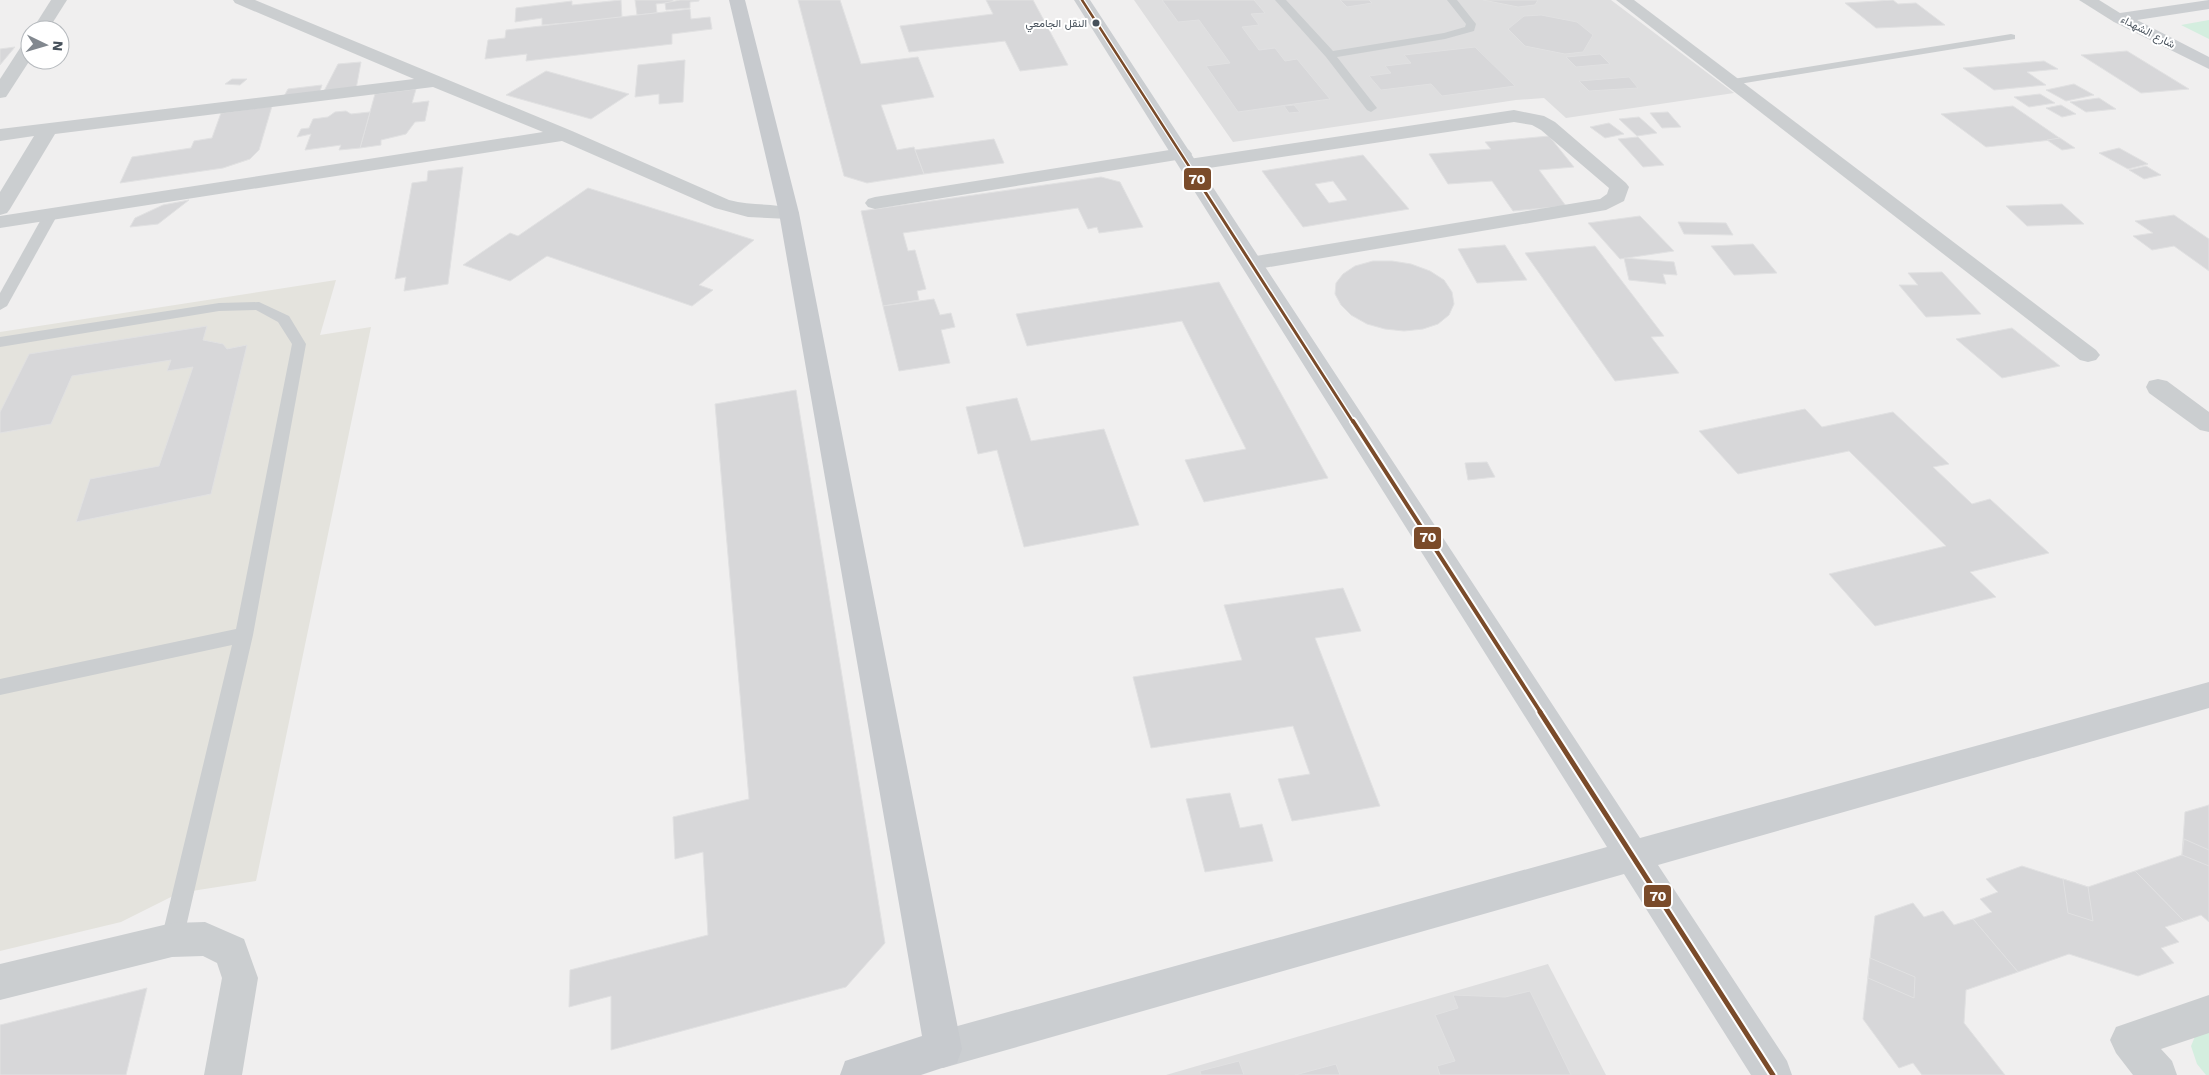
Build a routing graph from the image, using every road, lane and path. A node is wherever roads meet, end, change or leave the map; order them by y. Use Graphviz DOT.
graph roads {
  1 [pos="59,0"];
  2 [pos="241,0"];
  3 [pos="737,0"];
  4 [pos="1082,0"];
  5 [pos="1280,0"];
  6 [pos="1452,0"];
  7 [pos="1624,0"];
  8 [pos="2086,0"];
  9 [pos="2209,4"];
  10 [pos="2120,18"];
  11 [pos="46,20"];
  12 [pos="2011,37"];
  13 [pos="1330,55"];
  14 [pos="20,62"];
  15 [pos="2209,64"];
  16 [pos="432,81"];
  17 [pos="1733,82"];
  18 [pos="0,93"];
  19 [pos="1371,108"];
  20 [pos="48,129"];
  21 [pos="0,135"];
  22 [pos="565,135"];
  23 [pos="1186,159"];
  24 [pos="875,203"];
  25 [pos="0,209"];
  26 [pos="789,213"];
  27 [pos="50,214"];
  28 [pos="0,222"];
  29 [pos="1252,263"];
  30 [pos="0,306"];
  31 [pos="0,342"];
  32 [pos="2088,355"];
  33 [pos="2158,387"];
  34 [pos="2209,424"];
  35 [pos="244,636"];
  36 [pos="0,687"];
  37 [pos="2209,695"];
  38 [pos="1633,856"];
  39 [pos="172,940"];
  40 [pos="0,982"];
  41 [pos="2209,1014"];
  42 [pos="943,1050"];
  43 [pos="223,1075"];
  44 [pos="859,1075"];
  45 [pos="1773,1075"];
  46 [pos="2158,1075"];
  1 -- 11 [label="street"];
  2 -- 16 [label="street"];
  3 -- 26 [label="main road"];
  4 -- 23 [label="main road"];
  5 -- 13 [label="lane"];
  6 -- 13 [label="lane"];
  7 -- 17 [label="street"];
  8 -- 10 [label="street, شارع الشهداء"];
  9 -- 10 [label="main road"];
  10 -- 15 [label="main road, شارع الشهداء"];
  12 -- 17 [label="lane"];
  13 -- 19 [label="lane"];
  14 -- 18 [label="street"];
  16 -- 20 [label="street"];
  16 -- 22 [label="street"];
  17 -- 32 [label="street"];
  20 -- 21 [label="street"];
  20 -- 25 [label="street"];
  22 -- 26 [label="street"];
  22 -- 27 [label="street"];
  23 -- 24 [label="street"];
  23 -- 29 [label="main road"];
  23 -- 29 [label="street"];
  26 -- 42 [label="main road"];
  27 -- 28 [label="street"];
  27 -- 30 [label="lane"];
  29 -- 38 [label="main road"];
  31 -- 35 [label="lane"];
  33 -- 34 [label="street"];
  35 -- 36 [label="lane"];
  35 -- 39 [label="lane"];
  37 -- 38 [label="main road"];
  38 -- 42 [label="main road"];
  38 -- 45 [label="main road"];
  39 -- 40 [label="street"];
  39 -- 43 [label="street"];
  41 -- 46 [label="street"];
  42 -- 44 [label="main road"];
}
